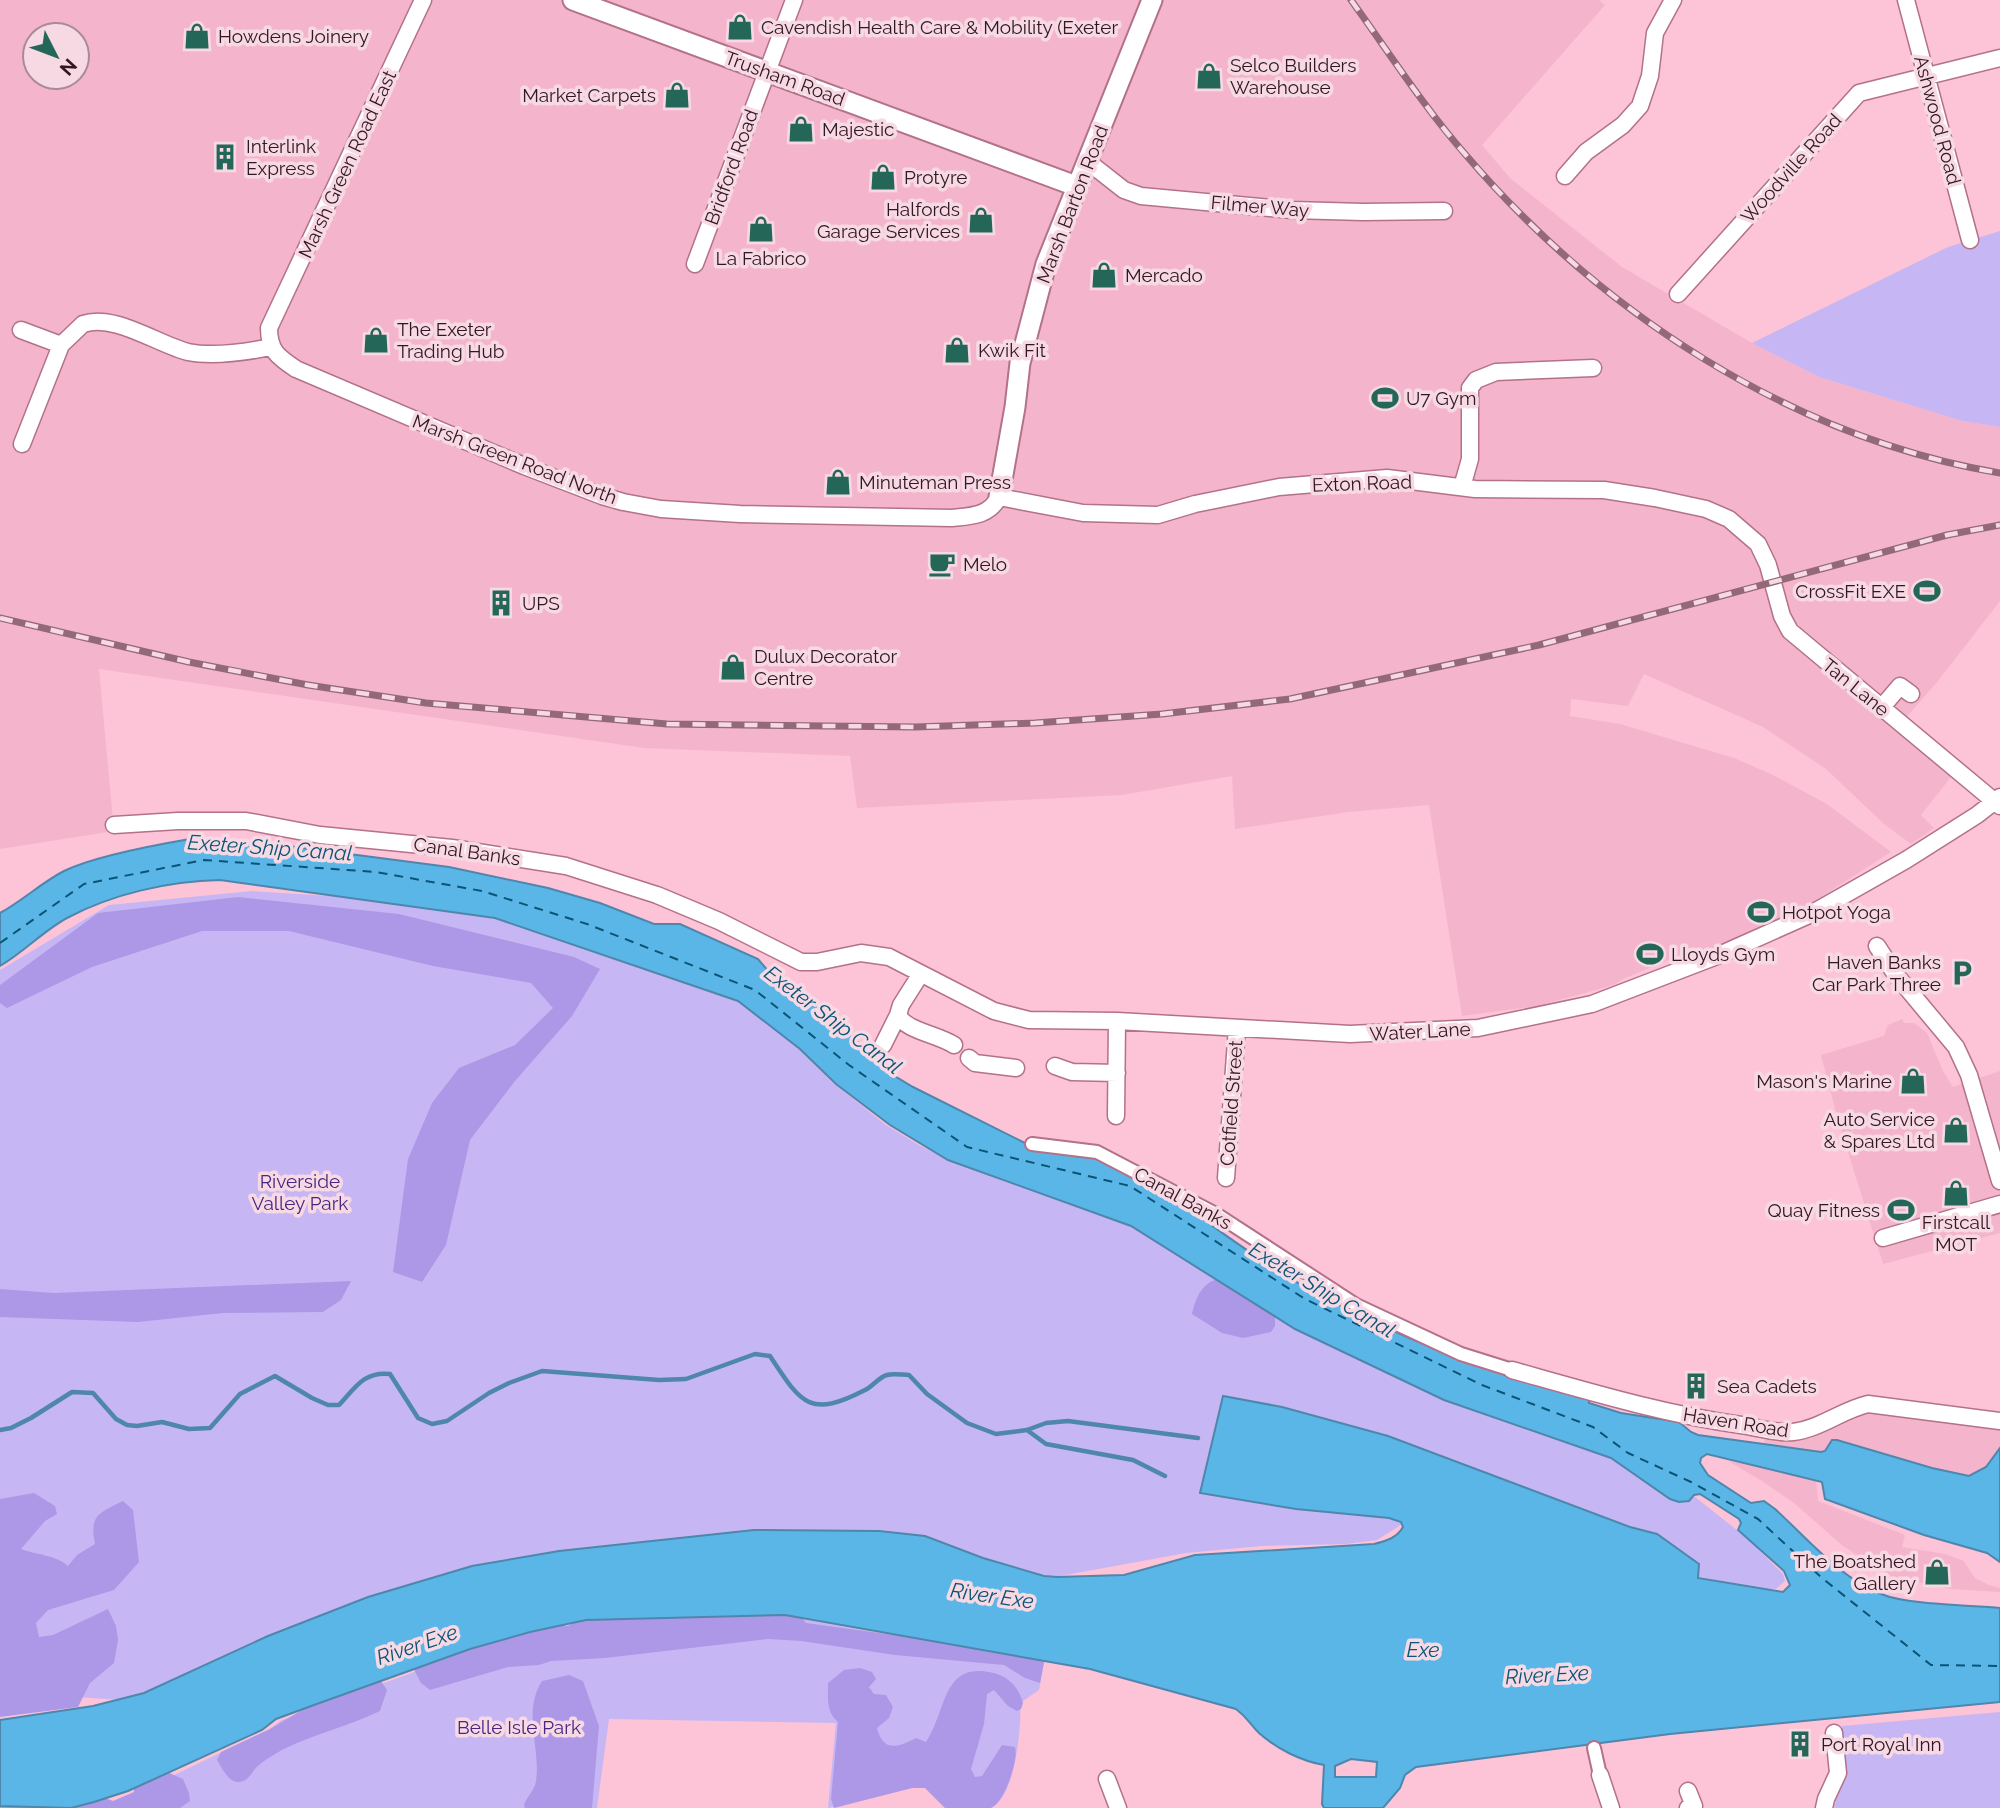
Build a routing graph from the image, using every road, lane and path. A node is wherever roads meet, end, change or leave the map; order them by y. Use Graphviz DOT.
graph roads {
  1 [pos="423,0"];
  2 [pos="573,0"];
  3 [pos="794,0"];
  4 [pos="1152,0"];
  5 [pos="1673,0"];
  6 [pos="1906,0"];
  7 [pos="2000,58"];
  8 [pos="766,71"];
  9 [pos="1925,76"];
  10 [pos="1087,161"];
  11 [pos="1565,176"];
  12 [pos="1076,186"];
  13 [pos="1444,211"];
  14 [pos="1970,240"];
  15 [pos="695,264"];
  16 [pos="1678,294"];
  17 [pos="21,330"];
  18 [pos="61,345"];
  19 [pos="271,347"];
  20 [pos="1594,368"];
  21 [pos="22,444"];
  22 [pos="1462,487"];
  23 [pos="999,497"];
  24 [pos="1758,544"];
  25 [pos="1911,694"];
  26 [pos="1882,707"];
  27 [pos="1998,802"];
  28 [pos="114,825"];
  29 [pos="1877,946"];
  30 [pos="801,962"];
  31 [pos="920,975"];
  32 [pos="898,1016"];
  33 [pos="1117,1021"];
  34 [pos="1237,1028"];
  35 [pos="883,1045"];
  36 [pos="954,1045"];
  37 [pos="969,1058"];
  38 [pos="1055,1066"];
  39 [pos="1016,1068"];
  40 [pos="1117,1073"];
  41 [pos="1116,1116"];
  42 [pos="1032,1144"];
  43 [pos="1226,1178"];
  44 [pos="2000,1181"];
  45 [pos="2000,1204"];
  46 [pos="1883,1238"];
  47 [pos="1512,1370"];
  48 [pos="2000,1421"];
  49 [pos="1834,1728"];
  50 [pos="1594,1748"];
  51 [pos="1600,1775"];
  52 [pos="1107,1779"];
  53 [pos="1688,1791"];
  54 [pos="1118,1808"];
  55 [pos="1611,1808"];
  56 [pos="1688,1808"];
  57 [pos="1824,1808"];
  1 -- 19 [label="street, Marsh Green Road East"];
  2 -- 8 [label="street, Trusham Road"];
  3 -- 8 [label="street, Bridford Road"];
  4 -- 10 [label="street, Marsh Barton Road"];
  5 -- 11 [label="street"];
  6 -- 9 [label="street, Ashwood Road"];
  7 -- 9 [label="street, Woodville Road"];
  8 -- 12 [label="street, Trusham Road"];
  8 -- 15 [label="street, Bridford Road"];
  9 -- 14 [label="street, Ashwood Road"];
  9 -- 16 [label="street, Woodville Road"];
  10 -- 12 [label="street, Marsh Barton Road"];
  10 -- 13 [label="street, Filmer Way"];
  12 -- 23 [label="street, Marsh Barton Road"];
  17 -- 18 [label="street"];
  18 -- 19 [label="street"];
  18 -- 21 [label="street"];
  19 -- 23 [label="street, Marsh Green Road North"];
  20 -- 22 [label="street"];
  22 -- 23 [label="street, Exton Road"];
  22 -- 24 [label="street, Exton Road"];
  24 -- 26 [label="street, Tan Lane"];
  25 -- 26 [label="street"];
  26 -- 27 [label="street, Tan Lane"];
  27 -- 34 [label="street, Water Lane"];
  28 -- 30 [label="street, Canal Banks"];
  29 -- 44 [label="street"];
  30 -- 31 [label="street, Water Lane"];
  31 -- 32 [label="street"];
  31 -- 33 [label="street, Water Lane"];
  32 -- 35 [label="street"];
  32 -- 36 [label="street"];
  33 -- 34 [label="street, Water Lane"];
  33 -- 40 [label="street"];
  34 -- 43 [label="street, Cotfield Street"];
  37 -- 39 [label="street"];
  38 -- 40 [label="street"];
  40 -- 41 [label="street"];
  42 -- 47 [label="street, Canal Banks"];
  45 -- 46 [label="street"];
  47 -- 48 [label="street, Haven Road"];
  49 -- 57 [label="street"];
  50 -- 51 [label="street"];
  51 -- 55 [label="street"];
  52 -- 54 [label="street"];
  53 -- 56 [label="street"];
}
